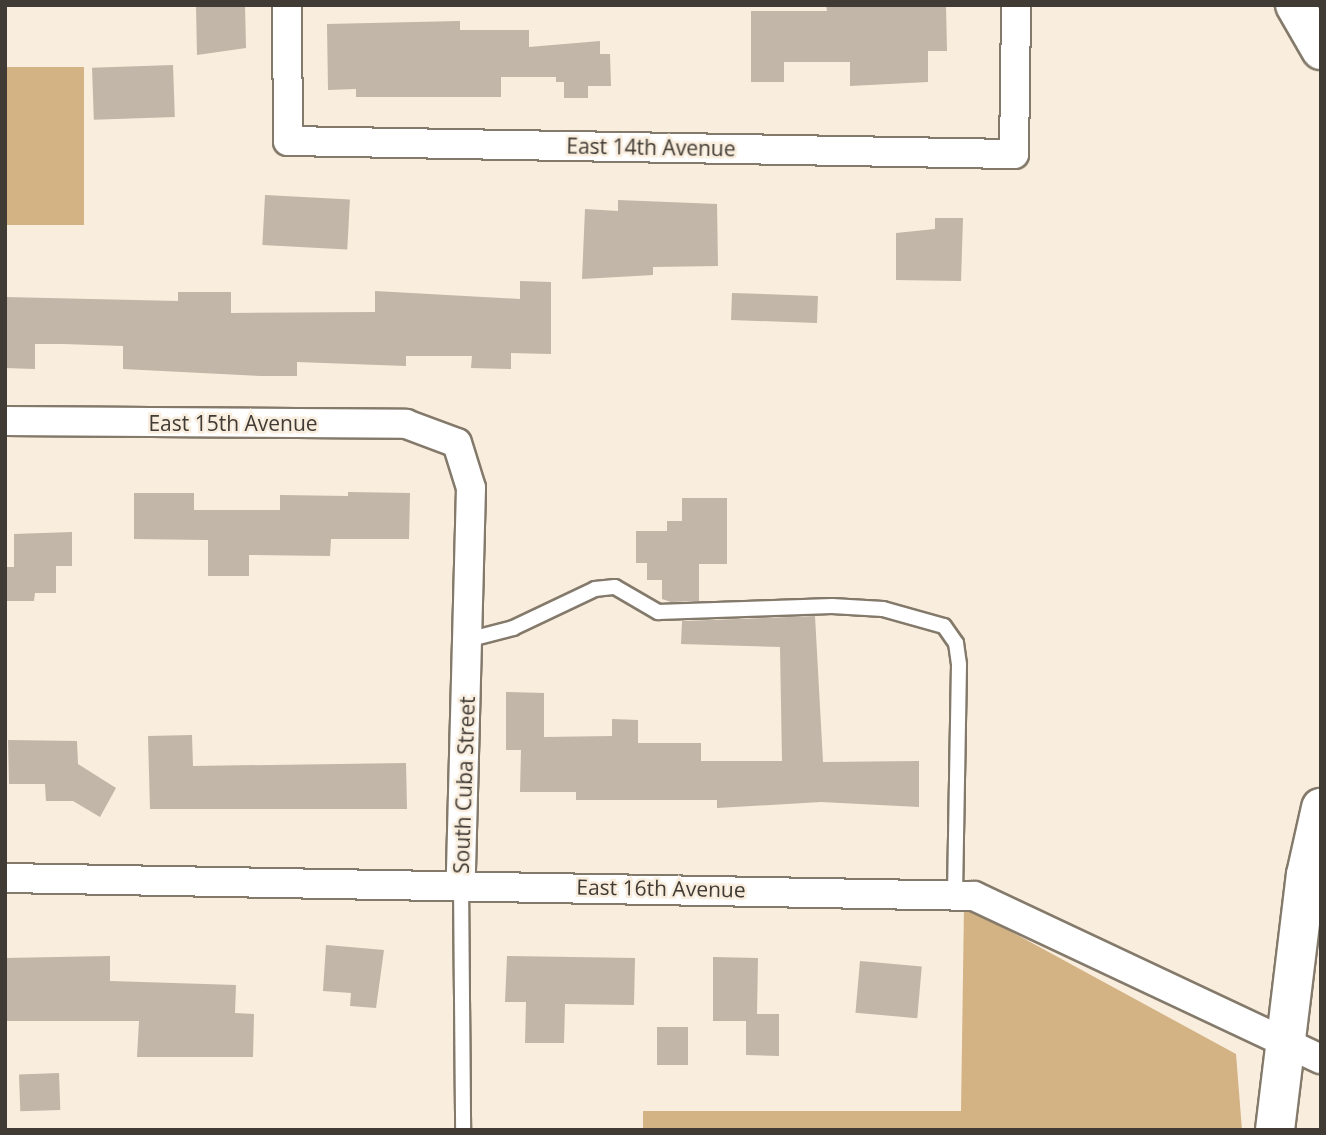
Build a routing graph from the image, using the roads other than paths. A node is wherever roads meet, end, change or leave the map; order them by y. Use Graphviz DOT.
graph roads {
  1 [pos="287,5"];
  2 [pos="1016,5"];
  3 [pos="1294,5"];
  4 [pos="1321,50"];
  5 [pos="5,421"];
  6 [pos="457,443"];
  7 [pos="467,640"];
  8 [pos="1321,808"];
  9 [pos="5,878"];
  10 [pos="461,883"];
  11 [pos="955,895"];
  12 [pos="1282,1043"];
  13 [pos="1321,1059"];
  14 [pos="463,1130"];
  15 [pos="1275,1130"];
  1 -- 2 [label="street, East 14th Avenue"];
  3 -- 4 [label="street"];
  5 -- 6 [label="street, East 15th Avenue"];
  6 -- 7 [label="street, South Cuba Street"];
  7 -- 10 [label="street, South Cuba Street"];
  7 -- 11 [label="lane"];
  8 -- 12 [label="street"];
  9 -- 10 [label="street, East 16th Avenue"];
  10 -- 11 [label="street, East 16th Avenue"];
  10 -- 14 [label="lane, South Cuba Street"];
  11 -- 12 [label="street, East 16th Avenue"];
  12 -- 13 [label="street, East 16th Avenue"];
  12 -- 15 [label="street"];
}
